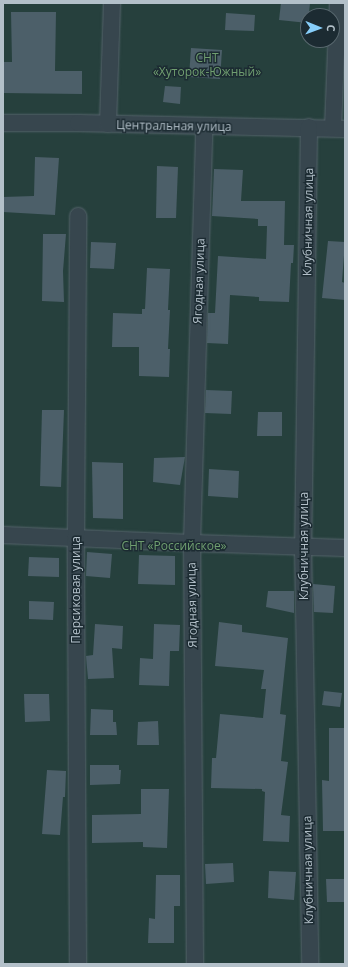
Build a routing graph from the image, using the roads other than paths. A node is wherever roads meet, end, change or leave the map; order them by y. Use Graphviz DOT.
graph roads {
  1 [pos="112,3"];
  2 [pos="338,3"];
  3 [pos="3,123"];
  4 [pos="108,124"];
  5 [pos="204,126"];
  6 [pos="309,127"];
  7 [pos="339,128"];
  8 [pos="78,216"];
  9 [pos="3,535"];
  10 [pos="76,537"];
  11 [pos="192,543"];
  12 [pos="304,546"];
  13 [pos="345,548"];
  14 [pos="78,964"];
  15 [pos="196,964"];
  16 [pos="310,964"];
  1 -- 4 [label="street"];
  2 -- 7 [label="street"];
  3 -- 4 [label="street, Центральная улица"];
  4 -- 5 [label="street, Центральная улица"];
  5 -- 6 [label="street, Центральная улица"];
  5 -- 11 [label="street, Ягодная улица"];
  6 -- 7 [label="street, Центральная улица"];
  6 -- 12 [label="street, Клубничная улица"];
  8 -- 10 [label="street, Персиковая улица"];
  9 -- 10 [label="street"];
  10 -- 11 [label="street"];
  10 -- 14 [label="street, Персиковая улица"];
  11 -- 12 [label="street"];
  11 -- 15 [label="street, Ягодная улица"];
  12 -- 13 [label="street"];
  12 -- 16 [label="street, Клубничная улица"];
}
